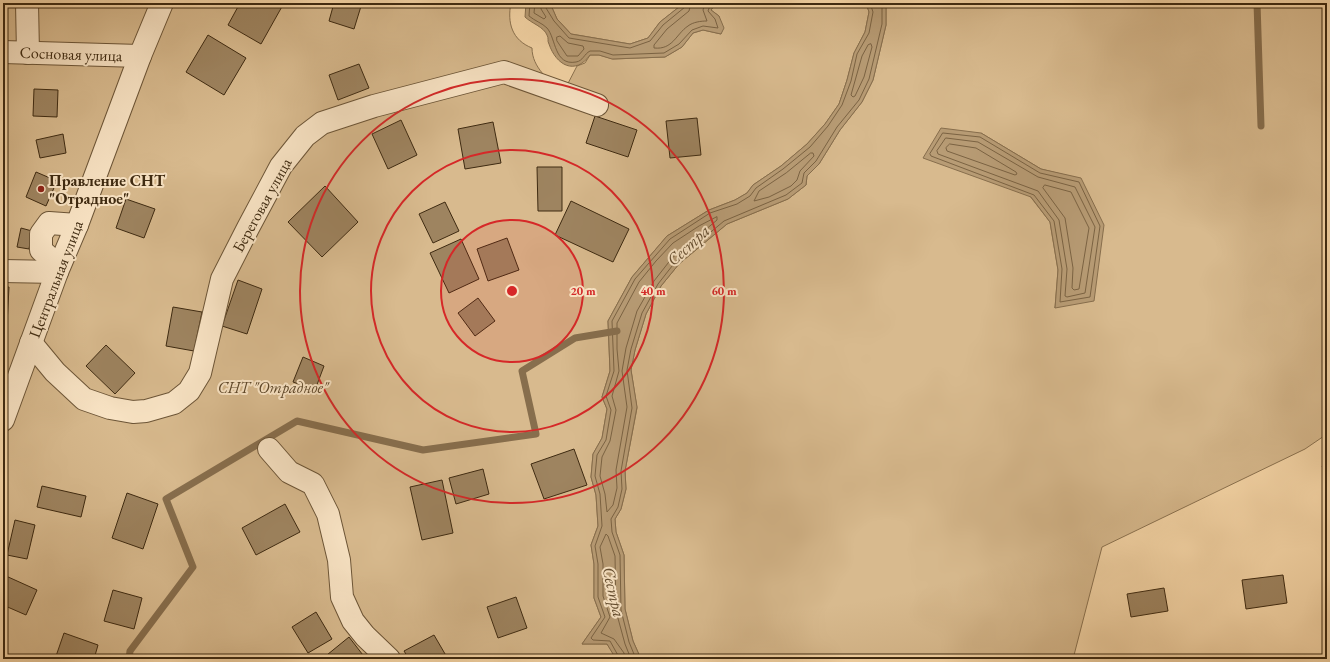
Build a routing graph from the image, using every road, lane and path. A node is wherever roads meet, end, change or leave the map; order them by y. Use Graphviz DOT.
graph roads {
  1 [pos="27,3"];
  2 [pos="162,3"];
  3 [pos="3,52"];
  4 [pos="28,53"];
  5 [pos="140,56"];
  6 [pos="597,105"];
  7 [pos="77,225"];
  8 [pos="58,269"];
  9 [pos="3,271"];
  10 [pos="31,343"];
  11 [pos="3,420"];
  12 [pos="269,450"];
  13 [pos="389,659"];
  1 -- 4 [label="street"];
  2 -- 5 [label="street, Центральная улица"];
  3 -- 4 [label="street, Сосновая улица"];
  4 -- 5 [label="street, Сосновая улица"];
  5 -- 7 [label="street, Центральная улица"];
  6 -- 10 [label="street, Береговая улица"];
  7 -- 8 [label="street, Центральная улица"];
  7 -- 8 [label="street"];
  8 -- 9 [label="street"];
  8 -- 10 [label="street, Центральная улица"];
  10 -- 11 [label="street, Центральная улица"];
  12 -- 13 [label="street"];
}
